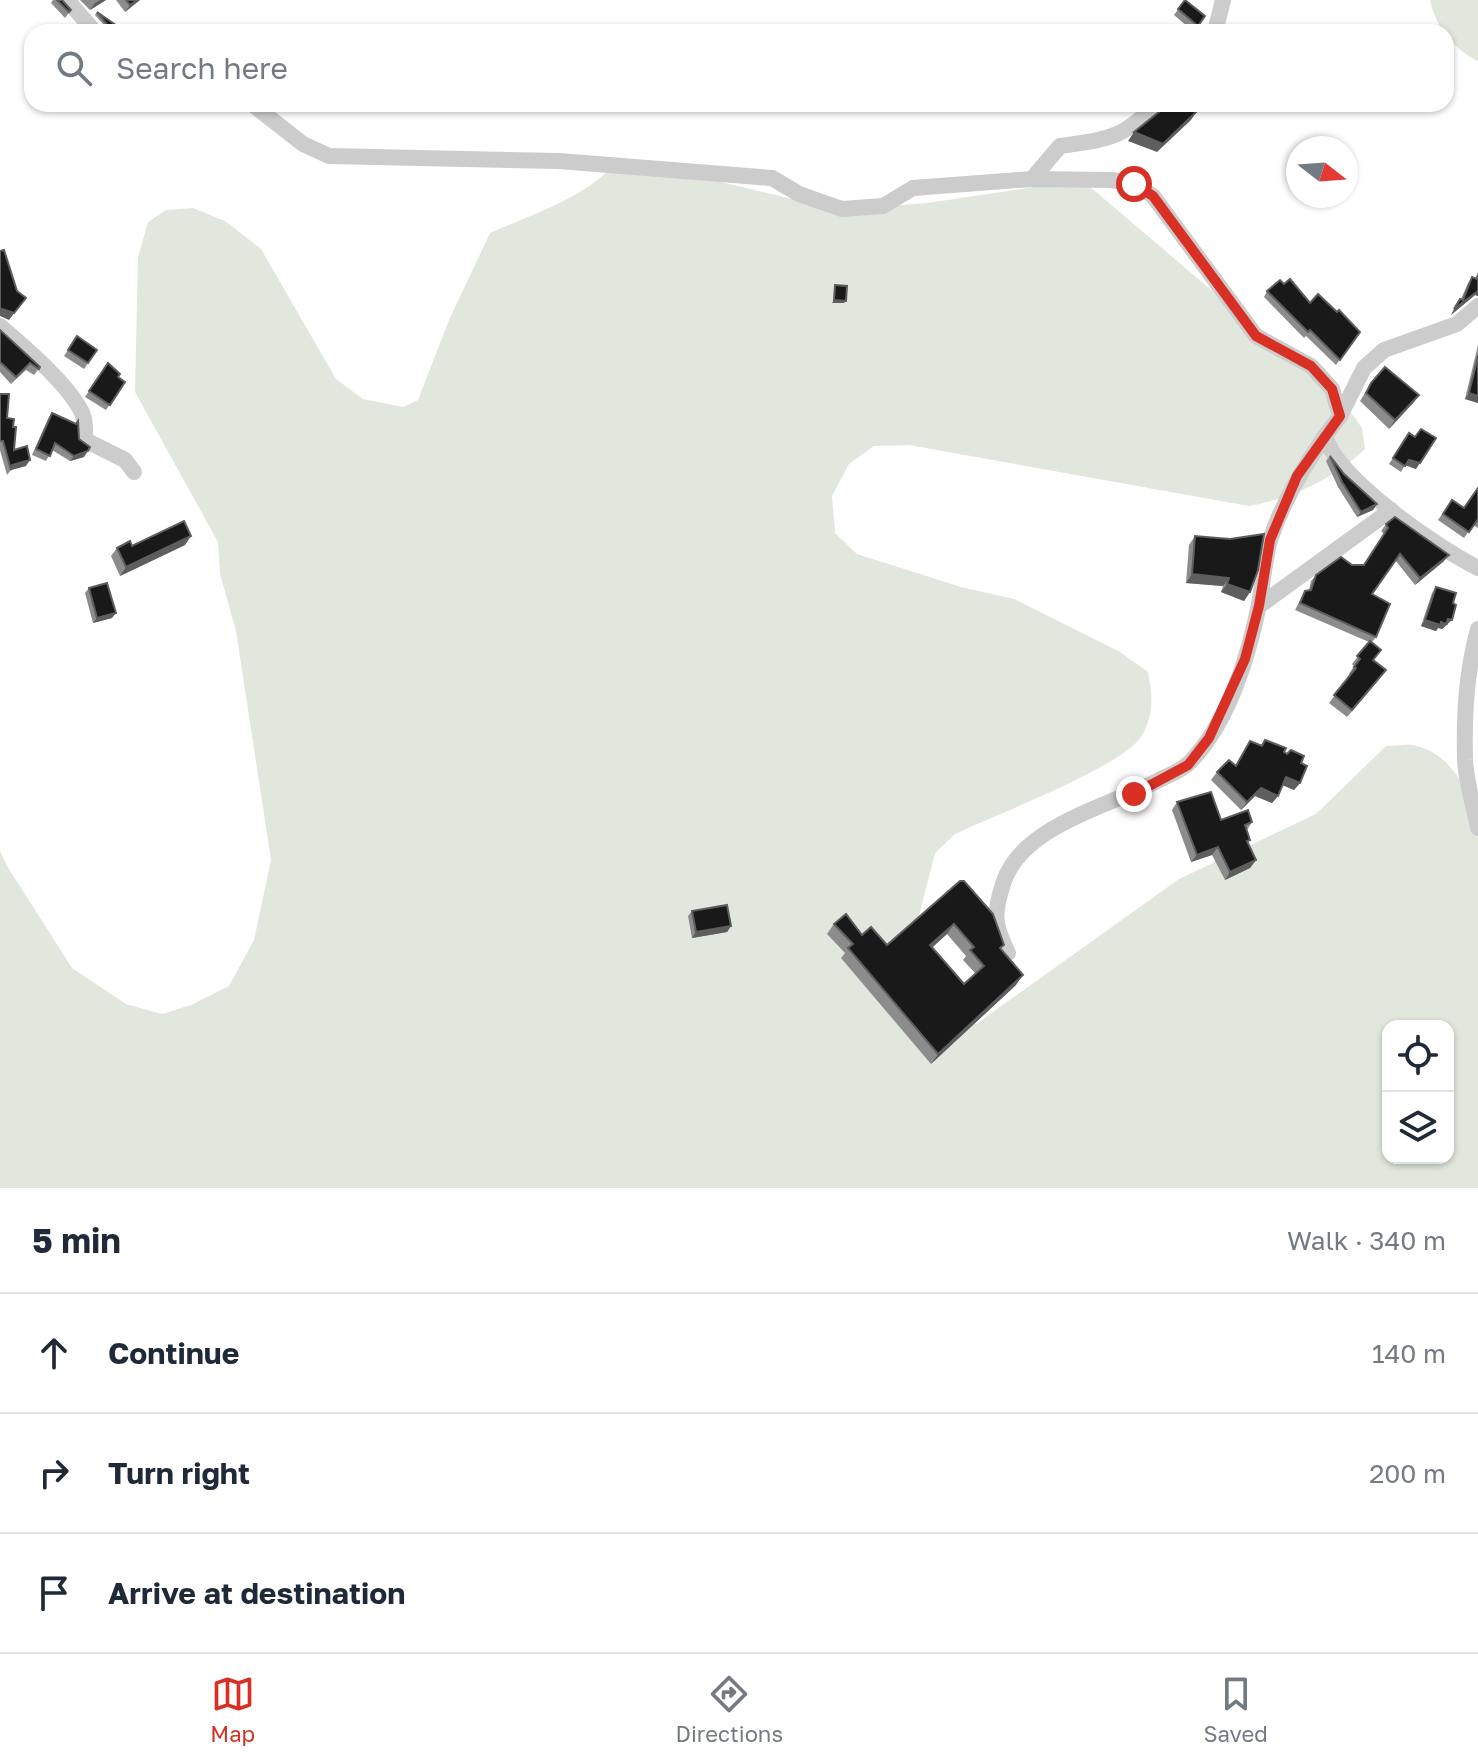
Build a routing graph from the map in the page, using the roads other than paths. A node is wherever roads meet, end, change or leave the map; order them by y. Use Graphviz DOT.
graph roads {
  1 [pos="67,0"];
  2 [pos="1223,0"];
  3 [pos="88,24"];
  4 [pos="1217,24"];
  5 [pos="262,112"];
  6 [pos="1146,112"];
  7 [pos="1032,179"];
  8 [pos="1478,306"];
  9 [pos="0,326"];
  10 [pos="1340,416"];
  11 [pos="1325,436"];
  12 [pos="134,472"];
  13 [pos="1391,510"];
  14 [pos="1478,568"];
  15 [pos="1259,606"];
  16 [pos="1478,629"];
  17 [pos="1474,663"];
  18 [pos="1478,828"];
  19 [pos="1008,953"];
  1 -- 3 [label="street"];
  2 -- 4 [label="street"];
  5 -- 7 [label="street"];
  6 -- 7 [label="street"];
  7 -- 10 [label="street"];
  8 -- 10 [label="street"];
  9 -- 12 [label="street"];
  10 -- 11 [label="street"];
  11 -- 13 [label="street"];
  11 -- 15 [label="street"];
  13 -- 14 [label="street"];
  13 -- 15 [label="street"];
  15 -- 19 [label="street"];
  16 -- 17 [label="street"];
  17 -- 18 [label="street"];
}
